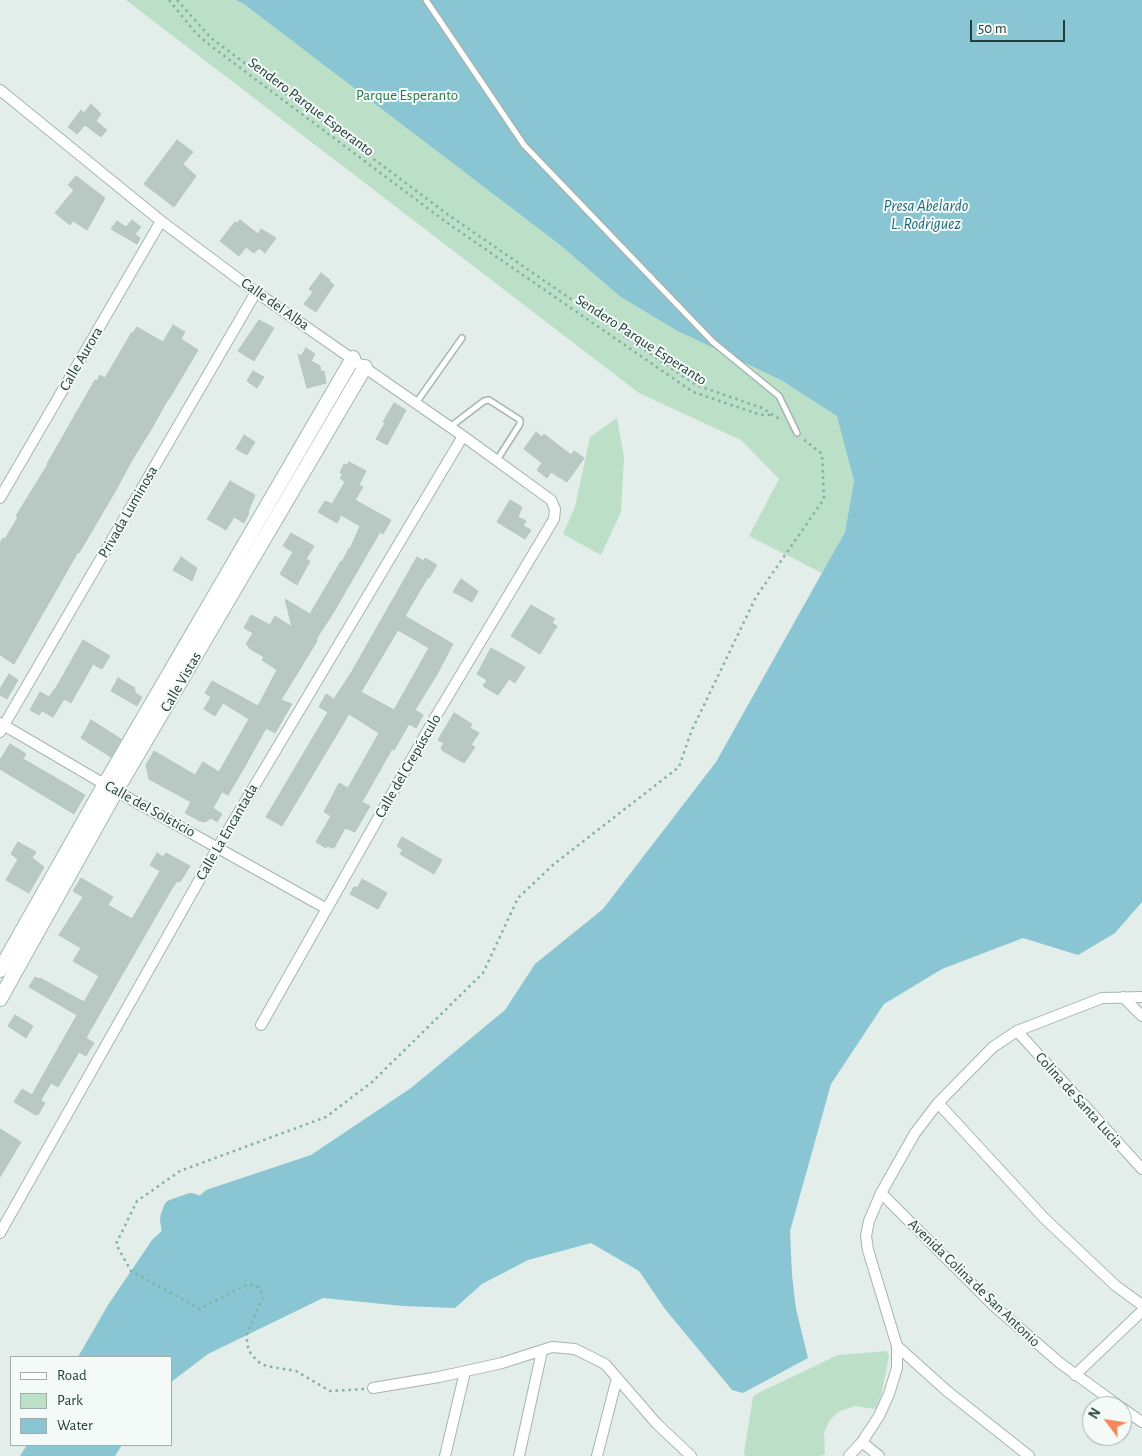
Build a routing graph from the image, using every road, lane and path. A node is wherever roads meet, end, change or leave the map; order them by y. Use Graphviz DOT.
graph roads {
  1 [pos="169,0"];
  2 [pos="178,0"];
  3 [pos="426,0"];
  4 [pos="0,90"];
  5 [pos="161,221"];
  6 [pos="256,292"];
  7 [pos="462,338"];
  8 [pos="353,358"];
  9 [pos="365,367"];
  10 [pos="416,403"];
  11 [pos="772,416"];
  12 [pos="450,427"];
  13 [pos="797,433"];
  14 [pos="463,436"];
  15 [pos="497,460"];
  16 [pos="0,498"];
  17 [pos="267,505"];
  18 [pos="555,509"];
  19 [pos="280,512"];
  20 [pos="196,642"];
  21 [pos="1,727"];
  22 [pos="111,788"];
  23 [pos="218,847"];
  24 [pos="42,909"];
  25 [pos="327,910"];
  26 [pos="0,970"];
  27 [pos="1123,997"];
  28 [pos="1142,997"];
  29 [pos="0,999"];
  30 [pos="1142,1016"];
  31 [pos="261,1025"];
  32 [pos="1017,1031"];
  33 [pos="938,1103"];
  34 [pos="1142,1169"];
  35 [pos="881,1193"];
  36 [pos="2,1227"];
  37 [pos="1142,1305"];
  38 [pos="1142,1311"];
  39 [pos="897,1346"];
  40 [pos="542,1351"];
  41 [pos="465,1372"];
  42 [pos="1075,1374"];
  43 [pos="617,1378"];
  44 [pos="373,1388"];
  45 [pos="1105,1396"];
  46 [pos="862,1442"];
  47 [pos="678,1451"];
  48 [pos="445,1456"];
  49 [pos="519,1456"];
  50 [pos="597,1456"];
  51 [pos="691,1456"];
  52 [pos="850,1456"];
  53 [pos="879,1456"];
  54 [pos="1029,1456"];
  1 -- 11 [label="path, Sendero Parque Esperanto"];
  2 -- 11 [label="path, Sendero Parque Esperanto"];
  3 -- 13 [label="lane"];
  4 -- 5 [label="street, Calle del Alba"];
  5 -- 6 [label="street, Calle del Alba"];
  5 -- 16 [label="street, Calle Aurora"];
  6 -- 8 [label="street, Calle del Alba"];
  6 -- 21 [label="street, Privada Luminosa"];
  7 -- 10 [label="lane"];
  8 -- 9 [label="street, Calle del Alba"];
  8 -- 17 [label="street, Calle Vistas"];
  9 -- 10 [label="street, Calle del Alba"];
  9 -- 19 [label="street, Calle Vistas"];
  10 -- 12 [label="street, Calle del Alba"];
  11 -- 13 [label="path"];
  12 -- 14 [label="street, Calle del Alba"];
  12 -- 15 [label="lane"];
  13 -- 44 [label="path"];
  14 -- 15 [label="street, Calle del Alba"];
  14 -- 23 [label="street, Calle La Encantada"];
  15 -- 18 [label="street, Calle del Alba"];
  17 -- 19 [label="street"];
  17 -- 20 [label="street, Calle Vistas"];
  18 -- 25 [label="street, Calle del Crepúsculo"];
  19 -- 20 [label="street, Calle Vistas"];
  20 -- 22 [label="street, Calle Vistas"];
  21 -- 22 [label="street, Calle del Solsticio"];
  22 -- 23 [label="street, Calle del Solsticio"];
  22 -- 24 [label="street, Calle Vistas"];
  23 -- 25 [label="street, Calle del Solsticio"];
  23 -- 36 [label="street, Calle La Encantada"];
  24 -- 26 [label="street, Calle Vistas"];
  24 -- 29 [label="street, Calle Vistas"];
  25 -- 31 [label="street, Calle del Crepúsculo"];
  27 -- 28 [label="street"];
  27 -- 30 [label="street"];
  27 -- 32 [label="street"];
  32 -- 33 [label="street"];
  32 -- 34 [label="street, Colina de Santa Lucia"];
  33 -- 35 [label="street"];
  33 -- 37 [label="street"];
  35 -- 39 [label="street"];
  35 -- 42 [label="street, Avenida Colina de San Antonio"];
  38 -- 42 [label="street"];
  39 -- 46 [label="street"];
  39 -- 54 [label="street"];
  40 -- 41 [label="street"];
  40 -- 43 [label="street"];
  40 -- 49 [label="street"];
  41 -- 44 [label="street"];
  41 -- 48 [label="street"];
  42 -- 45 [label="street, Avenida Colina de San Antonio"];
  43 -- 47 [label="street"];
  43 -- 50 [label="street"];
  46 -- 52 [label="street"];
  46 -- 53 [label="street"];
  47 -- 51 [label="street"];
}
